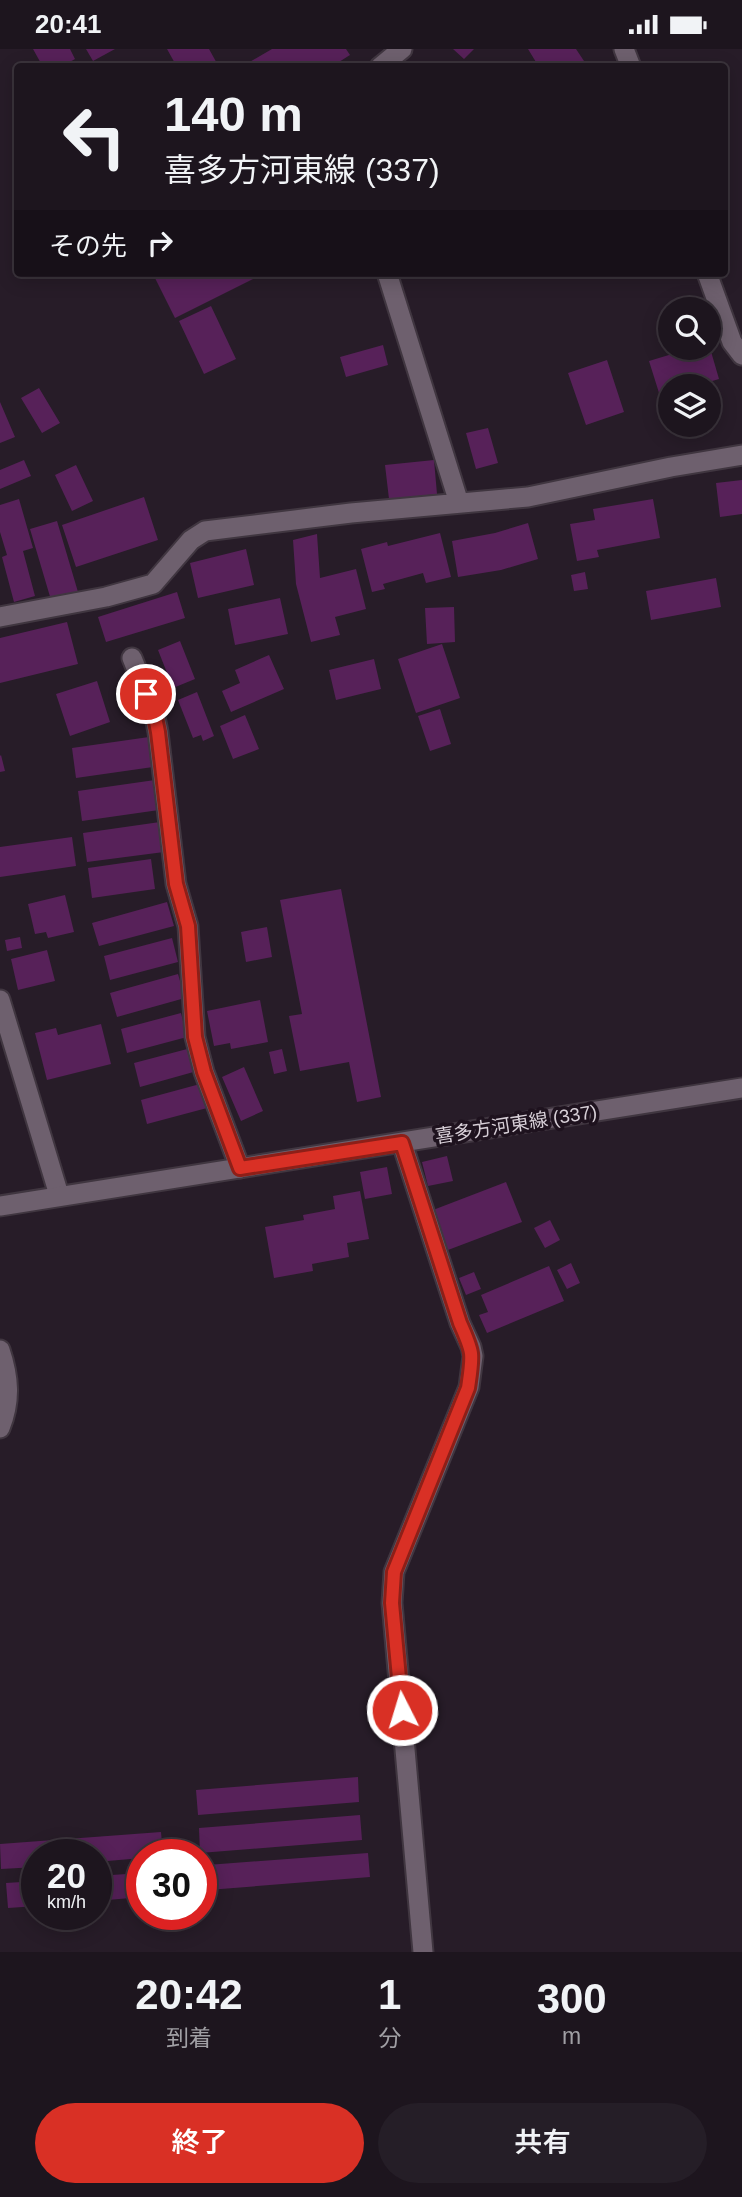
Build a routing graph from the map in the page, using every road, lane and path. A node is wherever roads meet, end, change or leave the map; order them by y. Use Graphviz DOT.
graph roads {
  1 [pos="402,49"];
  2 [pos="385,63"];
  3 [pos="388,277"];
  4 [pos="708,277"];
  5 [pos="742,355"];
  6 [pos="742,455"];
  7 [pos="459,503"];
  8 [pos="0,617"];
  9 [pos="132,658"];
  10 [pos="0,1000"];
  11 [pos="742,1088"];
  12 [pos="402,1143"];
  13 [pos="240,1168"];
  14 [pos="59,1195"];
  15 [pos="0,1206"];
  16 [pos="0,1350"];
  17 [pos="0,1428"];
  18 [pos="423,1952"];
  1 -- 2 [label="street"];
  3 -- 7 [label="street"];
  4 -- 5 [label="street"];
  6 -- 7 [label="street"];
  7 -- 8 [label="street"];
  9 -- 13 [label="street"];
  10 -- 14 [label="street"];
  11 -- 12 [label="street, 喜多方河東線 (337)"];
  12 -- 13 [label="street, 喜多方河東線 (337)"];
  12 -- 18 [label="street"];
  13 -- 14 [label="street, 喜多方河東線 (337)"];
  14 -- 15 [label="street, 喜多方河東線 (337)"];
  16 -- 17 [label="street"];
}
